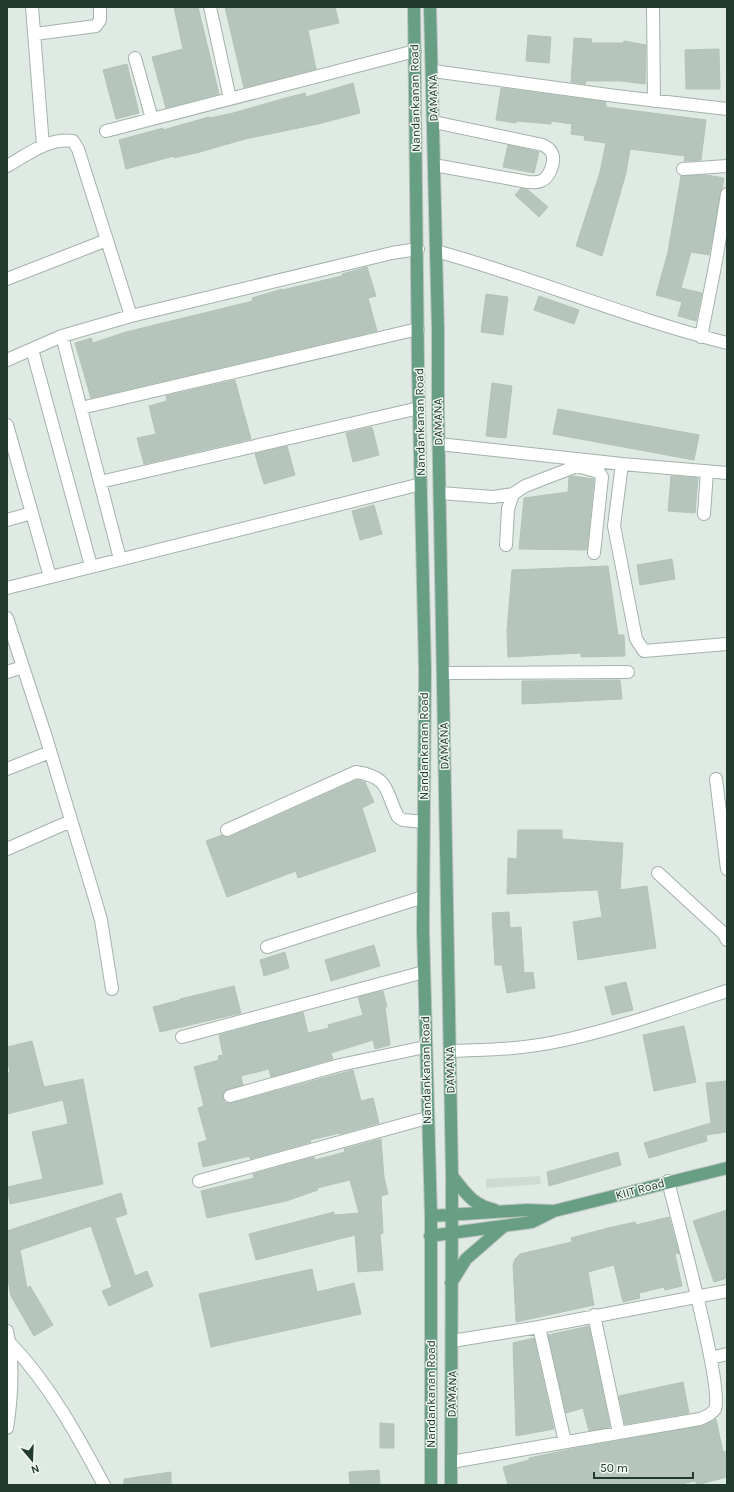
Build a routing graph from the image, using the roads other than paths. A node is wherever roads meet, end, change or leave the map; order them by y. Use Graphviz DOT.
graph roads {
  1 [pos="32,7"];
  2 [pos="100,7"];
  3 [pos="210,7"];
  4 [pos="414,7"];
  5 [pos="430,7"];
  6 [pos="653,7"];
  7 [pos="34,34"];
  8 [pos="414,51"];
  9 [pos="135,58"];
  10 [pos="433,71"];
  11 [pos="230,99"];
  12 [pos="654,101"];
  13 [pos="727,109"];
  14 [pos="152,119"];
  15 [pos="434,122"];
  16 [pos="106,131"];
  17 [pos="43,146"];
  18 [pos="434,165"];
  19 [pos="7,166"];
  20 [pos="727,166"];
  21 [pos="683,169"];
  22 [pos="727,194"];
  23 [pos="107,240"];
  24 [pos="418,249"];
  25 [pos="436,251"];
  26 [pos="7,279"];
  27 [pos="131,316"];
  28 [pos="418,330"];
  29 [pos="62,336"];
  30 [pos="701,337"];
  31 [pos="727,343"];
  32 [pos="32,349"];
  33 [pos="7,360"];
  34 [pos="81,408"];
  35 [pos="419,408"];
  36 [pos="7,424"];
  37 [pos="439,444"];
  38 [pos="622,464"];
  39 [pos="707,471"];
  40 [pos="727,473"];
  41 [pos="100,482"];
  42 [pos="421,484"];
  43 [pos="440,493"];
  44 [pos="513,494"];
  45 [pos="32,513"];
  46 [pos="704,514"];
  47 [pos="7,520"];
  48 [pos="506,546"];
  49 [pos="594,553"];
  50 [pos="120,559"];
  51 [pos="91,566"];
  52 [pos="50,577"];
  53 [pos="7,588"];
  54 [pos="7,618"];
  55 [pos="727,644"];
  56 [pos="23,667"];
  57 [pos="7,672"];
  58 [pos="628,672"];
  59 [pos="443,673"];
  60 [pos="50,752"];
  61 [pos="7,769"];
  62 [pos="716,779"];
  63 [pos="71,821"];
  64 [pos="424,822"];
  65 [pos="227,830"];
  66 [pos="7,850"];
  67 [pos="727,869"];
  68 [pos="658,873"];
  69 [pos="423,897"];
  70 [pos="727,940"];
  71 [pos="267,947"];
  72 [pos="424,972"];
  73 [pos="112,989"];
  74 [pos="727,991"];
  75 [pos="182,1037"];
  76 [pos="425,1046"];
  77 [pos="450,1052"];
  78 [pos="230,1096"];
  79 [pos="427,1118"];
  80 [pos="727,1168"];
  81 [pos="452,1176"];
  82 [pos="199,1181"];
  83 [pos="668,1181"];
  84 [pos="554,1211"];
  85 [pos="504,1212"];
  86 [pos="452,1215"];
  87 [pos="431,1216"];
  88 [pos="504,1226"];
  89 [pos="453,1232"];
  90 [pos="430,1236"];
  91 [pos="451,1284"];
  92 [pos="727,1291"];
  93 [pos="696,1297"];
  94 [pos="594,1315"];
  95 [pos="539,1326"];
  96 [pos="7,1331"];
  97 [pos="452,1341"];
  98 [pos="8,1343"];
  99 [pos="727,1354"];
  100 [pos="711,1358"];
  101 [pos="7,1428"];
  102 [pos="619,1433"];
  103 [pos="565,1442"];
  104 [pos="451,1462"];
  105 [pos="104,1485"];
  106 [pos="431,1485"];
  107 [pos="451,1485"];
  1 -- 7 [label="street"];
  2 -- 7 [label="street"];
  3 -- 11 [label="street"];
  4 -- 8 [label="main road, Nandankanan Road"];
  5 -- 10 [label="main road, DAMANA"];
  6 -- 12 [label="street"];
  7 -- 17 [label="street"];
  8 -- 11 [label="street"];
  8 -- 24 [label="main road, Nandankanan Road"];
  9 -- 14 [label="street"];
  10 -- 12 [label="street"];
  10 -- 15 [label="main road, DAMANA"];
  11 -- 14 [label="street"];
  12 -- 13 [label="street"];
  14 -- 16 [label="street"];
  15 -- 18 [label="main road, DAMANA"];
  15 -- 18 [label="street"];
  17 -- 19 [label="street"];
  17 -- 23 [label="street"];
  18 -- 25 [label="main road, DAMANA"];
  20 -- 21 [label="street"];
  22 -- 30 [label="street"];
  23 -- 26 [label="street"];
  23 -- 27 [label="street"];
  24 -- 27 [label="street"];
  24 -- 28 [label="main road, Nandankanan Road"];
  25 -- 30 [label="street"];
  25 -- 37 [label="main road, DAMANA"];
  27 -- 29 [label="street"];
  28 -- 34 [label="street"];
  28 -- 35 [label="main road, Nandankanan Road"];
  29 -- 32 [label="street"];
  29 -- 34 [label="street"];
  30 -- 31 [label="street"];
  32 -- 33 [label="street"];
  32 -- 51 [label="street"];
  34 -- 41 [label="street"];
  35 -- 41 [label="street"];
  35 -- 42 [label="main road, Nandankanan Road"];
  36 -- 45 [label="street"];
  37 -- 38 [label="street"];
  37 -- 43 [label="main road, DAMANA"];
  38 -- 39 [label="street"];
  38 -- 55 [label="street"];
  39 -- 40 [label="street"];
  39 -- 46 [label="street"];
  41 -- 50 [label="street"];
  42 -- 50 [label="street"];
  42 -- 64 [label="main road, Nandankanan Road"];
  43 -- 44 [label="street"];
  43 -- 59 [label="main road, DAMANA"];
  44 -- 48 [label="street"];
  44 -- 49 [label="street"];
  45 -- 47 [label="street"];
  45 -- 52 [label="street"];
  50 -- 51 [label="street"];
  51 -- 52 [label="street"];
  52 -- 53 [label="street"];
  54 -- 56 [label="street"];
  56 -- 57 [label="street"];
  56 -- 60 [label="street"];
  58 -- 59 [label="street"];
  59 -- 77 [label="main road, DAMANA"];
  60 -- 61 [label="street"];
  60 -- 63 [label="street"];
  62 -- 67 [label="street"];
  63 -- 66 [label="street"];
  63 -- 73 [label="street"];
  64 -- 65 [label="street"];
  64 -- 69 [label="main road, Nandankanan Road"];
  68 -- 70 [label="street"];
  69 -- 71 [label="street"];
  69 -- 72 [label="main road, Nandankanan Road"];
  72 -- 75 [label="street"];
  72 -- 76 [label="main road, Nandankanan Road"];
  74 -- 77 [label="street"];
  76 -- 78 [label="street"];
  76 -- 79 [label="main road, Nandankanan Road"];
  77 -- 81 [label="main road, DAMANA"];
  79 -- 82 [label="street"];
  79 -- 87 [label="main road, Nandankanan Road"];
  80 -- 83 [label="main road, KIIT Road"];
  81 -- 85 [label="main road"];
  81 -- 86 [label="main road, DAMANA"];
  83 -- 84 [label="main road, KIIT Road"];
  83 -- 93 [label="street"];
  84 -- 85 [label="main road, KIIT Road"];
  84 -- 88 [label="main road, KIIT Road"];
  85 -- 86 [label="main road, KIIT Road"];
  86 -- 87 [label="main road, KIIT Road"];
  86 -- 89 [label="main road, DAMANA"];
  87 -- 90 [label="main road, Nandankanan Road"];
  88 -- 89 [label="main road, KIIT Road"];
  88 -- 91 [label="main road"];
  89 -- 90 [label="main road, KIIT Road"];
  89 -- 91 [label="main road, DAMANA"];
  90 -- 106 [label="main road, Nandankanan Road"];
  91 -- 97 [label="main road, DAMANA"];
  92 -- 93 [label="street"];
  93 -- 94 [label="street"];
  93 -- 100 [label="street"];
  94 -- 95 [label="street"];
  94 -- 102 [label="street"];
  95 -- 97 [label="street"];
  95 -- 103 [label="street"];
  96 -- 98 [label="street"];
  97 -- 104 [label="main road, DAMANA"];
  98 -- 101 [label="street"];
  98 -- 105 [label="street"];
  99 -- 100 [label="street"];
  100 -- 102 [label="street"];
  102 -- 103 [label="street"];
  103 -- 104 [label="street"];
  104 -- 107 [label="main road, DAMANA"];
}
